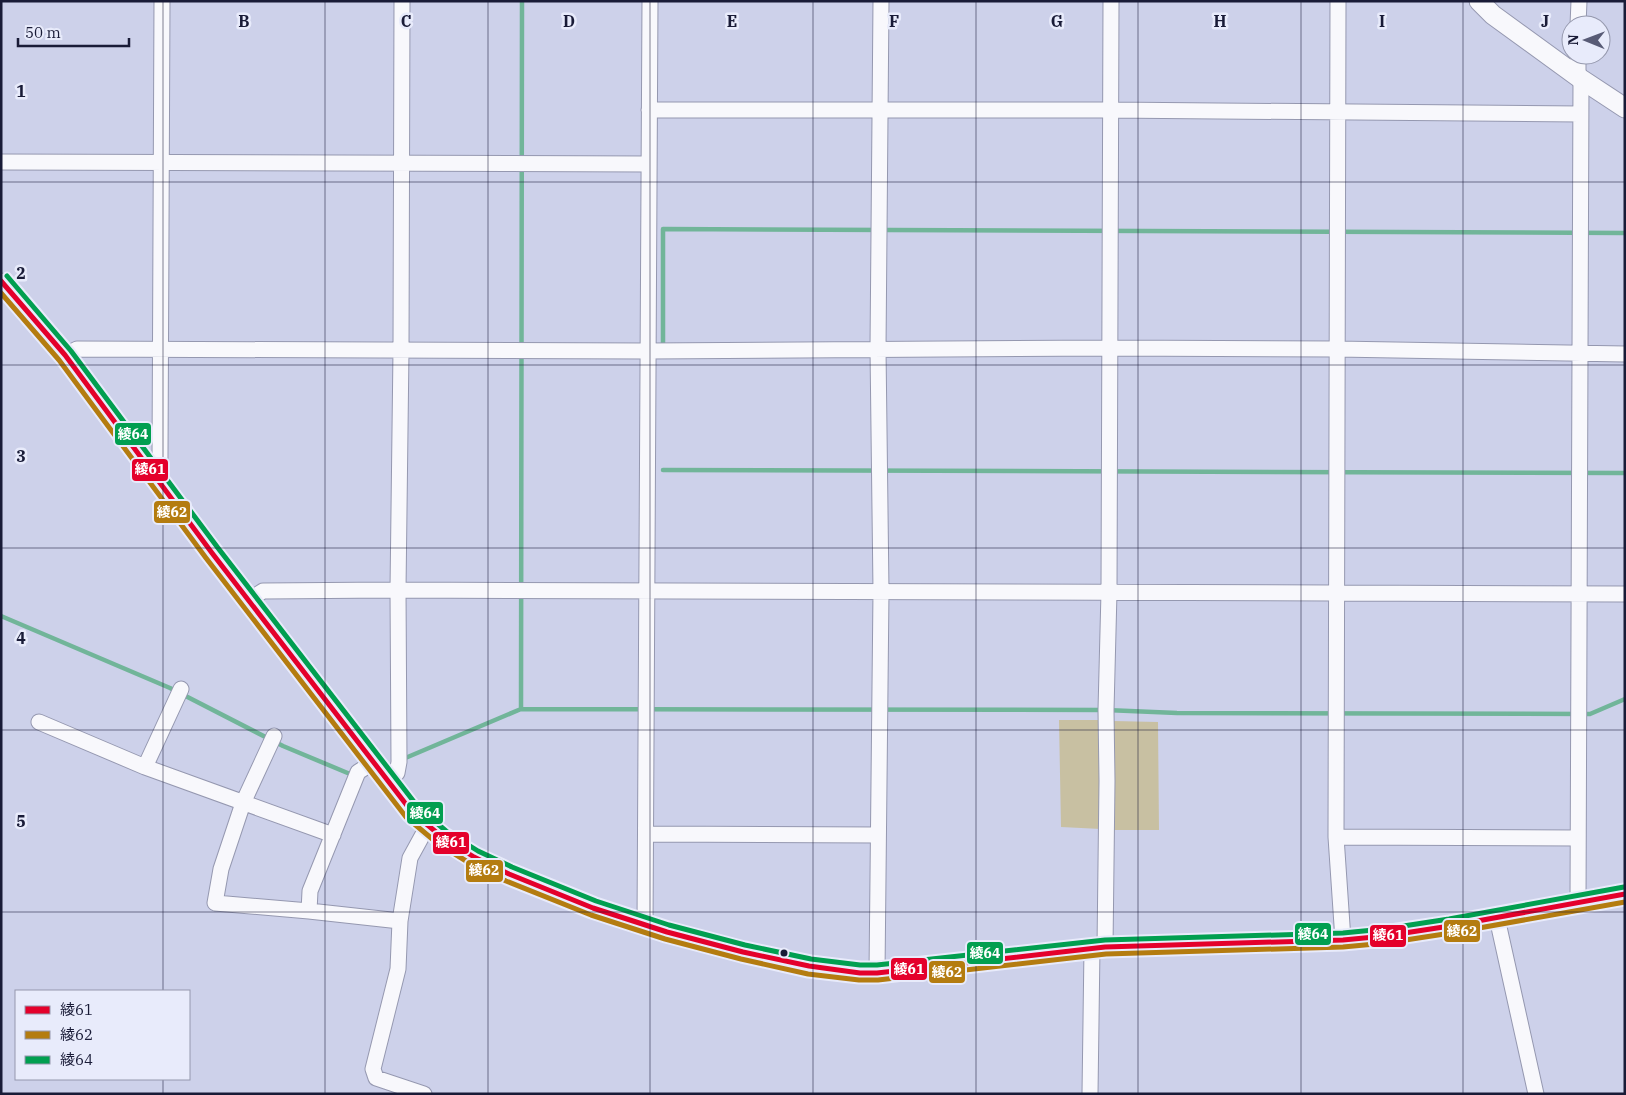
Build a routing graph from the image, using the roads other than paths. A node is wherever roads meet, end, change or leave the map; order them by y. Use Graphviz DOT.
graph roads {
  1 [pos="162,1"];
  2 [pos="402,1"];
  3 [pos="650,1"];
  4 [pos="880,1"];
  5 [pos="1111,1"];
  6 [pos="1338,1"];
  7 [pos="1465,1"];
  8 [pos="1479,1"];
  9 [pos="1579,1"];
  10 [pos="1493,15"];
  11 [pos="1578,15"];
  12 [pos="1578,65"];
  13 [pos="1579,78"];
  14 [pos="1625,108"];
  15 [pos="649,110"];
  16 [pos="1110,110"];
  17 [pos="880,111"];
  18 [pos="1337,112"];
  19 [pos="1580,114"];
  20 [pos="1,162"];
  21 [pos="160,162"];
  22 [pos="401,163"];
  23 [pos="649,164"];
  24 [pos="1,281"];
  25 [pos="1109,348"];
  26 [pos="161,349"];
  27 [pos="878,349"];
  28 [pos="1337,349"];
  29 [pos="400,350"];
  30 [pos="648,351"];
  31 [pos="1579,354"];
  32 [pos="1625,354"];
  33 [pos="65,355"];
  34 [pos="151,470"];
  35 [pos="398,590"];
  36 [pos="648,591"];
  37 [pos="880,591"];
  38 [pos="1109,592"];
  39 [pos="1336,594"];
  40 [pos="1579,594"];
  41 [pos="1625,594"];
  42 [pos="249,600"];
  43 [pos="181,689"];
  44 [pos="39,722"];
  45 [pos="274,736"];
  46 [pos="374,762"];
  47 [pos="145,767"];
  48 [pos="388,782"];
  49 [pos="243,803"];
  50 [pos="427,827"];
  51 [pos="333,834"];
  52 [pos="647,834"];
  53 [pos="878,835"];
  54 [pos="1336,837"];
  55 [pos="1577,838"];
  56 [pos="1625,894"];
  57 [pos="1578,903"];
  58 [pos="309,911"];
  59 [pos="1497,918"];
  60 [pos="400,921"];
  61 [pos="645,926"];
  62 [pos="1343,940"];
  63 [pos="1099,948"];
  64 [pos="877,973"];
  65 [pos="424,1094"];
  66 [pos="1090,1094"];
  67 [pos="1536,1094"];
  1 -- 21 [label="street"];
  2 -- 22 [label="street"];
  3 -- 15 [label="street"];
  4 -- 17 [label="street"];
  5 -- 16 [label="street"];
  6 -- 18 [label="street"];
  7 -- 10 [label="main road"];
  8 -- 10 [label="main road"];
  9 -- 11 [label="street"];
  10 -- 13 [label="main road"];
  12 -- 13 [label="street"];
  13 -- 14 [label="main road"];
  13 -- 19 [label="street"];
  15 -- 17 [label="street"];
  15 -- 23 [label="street"];
  16 -- 17 [label="street"];
  16 -- 18 [label="street"];
  16 -- 25 [label="street"];
  17 -- 27 [label="street"];
  18 -- 19 [label="street"];
  18 -- 28 [label="street"];
  19 -- 31 [label="street"];
  20 -- 21 [label="street"];
  21 -- 22 [label="street"];
  21 -- 26 [label="street"];
  22 -- 23 [label="street"];
  22 -- 29 [label="street"];
  23 -- 30 [label="street"];
  24 -- 33 [label="street"];
  25 -- 27 [label="street"];
  25 -- 28 [label="street"];
  25 -- 38 [label="street"];
  26 -- 29 [label="street"];
  26 -- 33 [label="street"];
  26 -- 34 [label="street"];
  27 -- 30 [label="street"];
  27 -- 37 [label="street"];
  28 -- 31 [label="street"];
  28 -- 39 [label="street"];
  29 -- 30 [label="street"];
  29 -- 35 [label="street"];
  30 -- 36 [label="street"];
  31 -- 32 [label="street"];
  31 -- 40 [label="street"];
  33 -- 34 [label="street"];
  34 -- 42 [label="street"];
  35 -- 36 [label="street"];
  35 -- 42 [label="street"];
  35 -- 48 [label="street"];
  36 -- 37 [label="street"];
  36 -- 52 [label="street"];
  37 -- 38 [label="street"];
  37 -- 53 [label="street"];
  38 -- 39 [label="street"];
  38 -- 63 [label="street"];
  39 -- 40 [label="street"];
  39 -- 54 [label="street"];
  40 -- 41 [label="street"];
  40 -- 55 [label="street"];
  42 -- 46 [label="street"];
  43 -- 47 [label="street"];
  44 -- 47 [label="street"];
  45 -- 49 [label="street"];
  46 -- 48 [label="street"];
  46 -- 51 [label="street"];
  47 -- 49 [label="street"];
  48 -- 50 [label="street"];
  49 -- 51 [label="street"];
  49 -- 58 [label="street"];
  50 -- 60 [label="street"];
  50 -- 61 [label="street"];
  51 -- 58 [label="street"];
  52 -- 53 [label="street"];
  52 -- 61 [label="street"];
  53 -- 64 [label="street"];
  54 -- 55 [label="street"];
  54 -- 62 [label="street"];
  55 -- 57 [label="street"];
  56 -- 57 [label="street"];
  57 -- 59 [label="street"];
  58 -- 60 [label="street"];
  59 -- 62 [label="street"];
  59 -- 67 [label="street"];
  60 -- 65 [label="street"];
  61 -- 64 [label="street"];
  62 -- 63 [label="street"];
  63 -- 64 [label="street"];
  63 -- 66 [label="street"];
}
